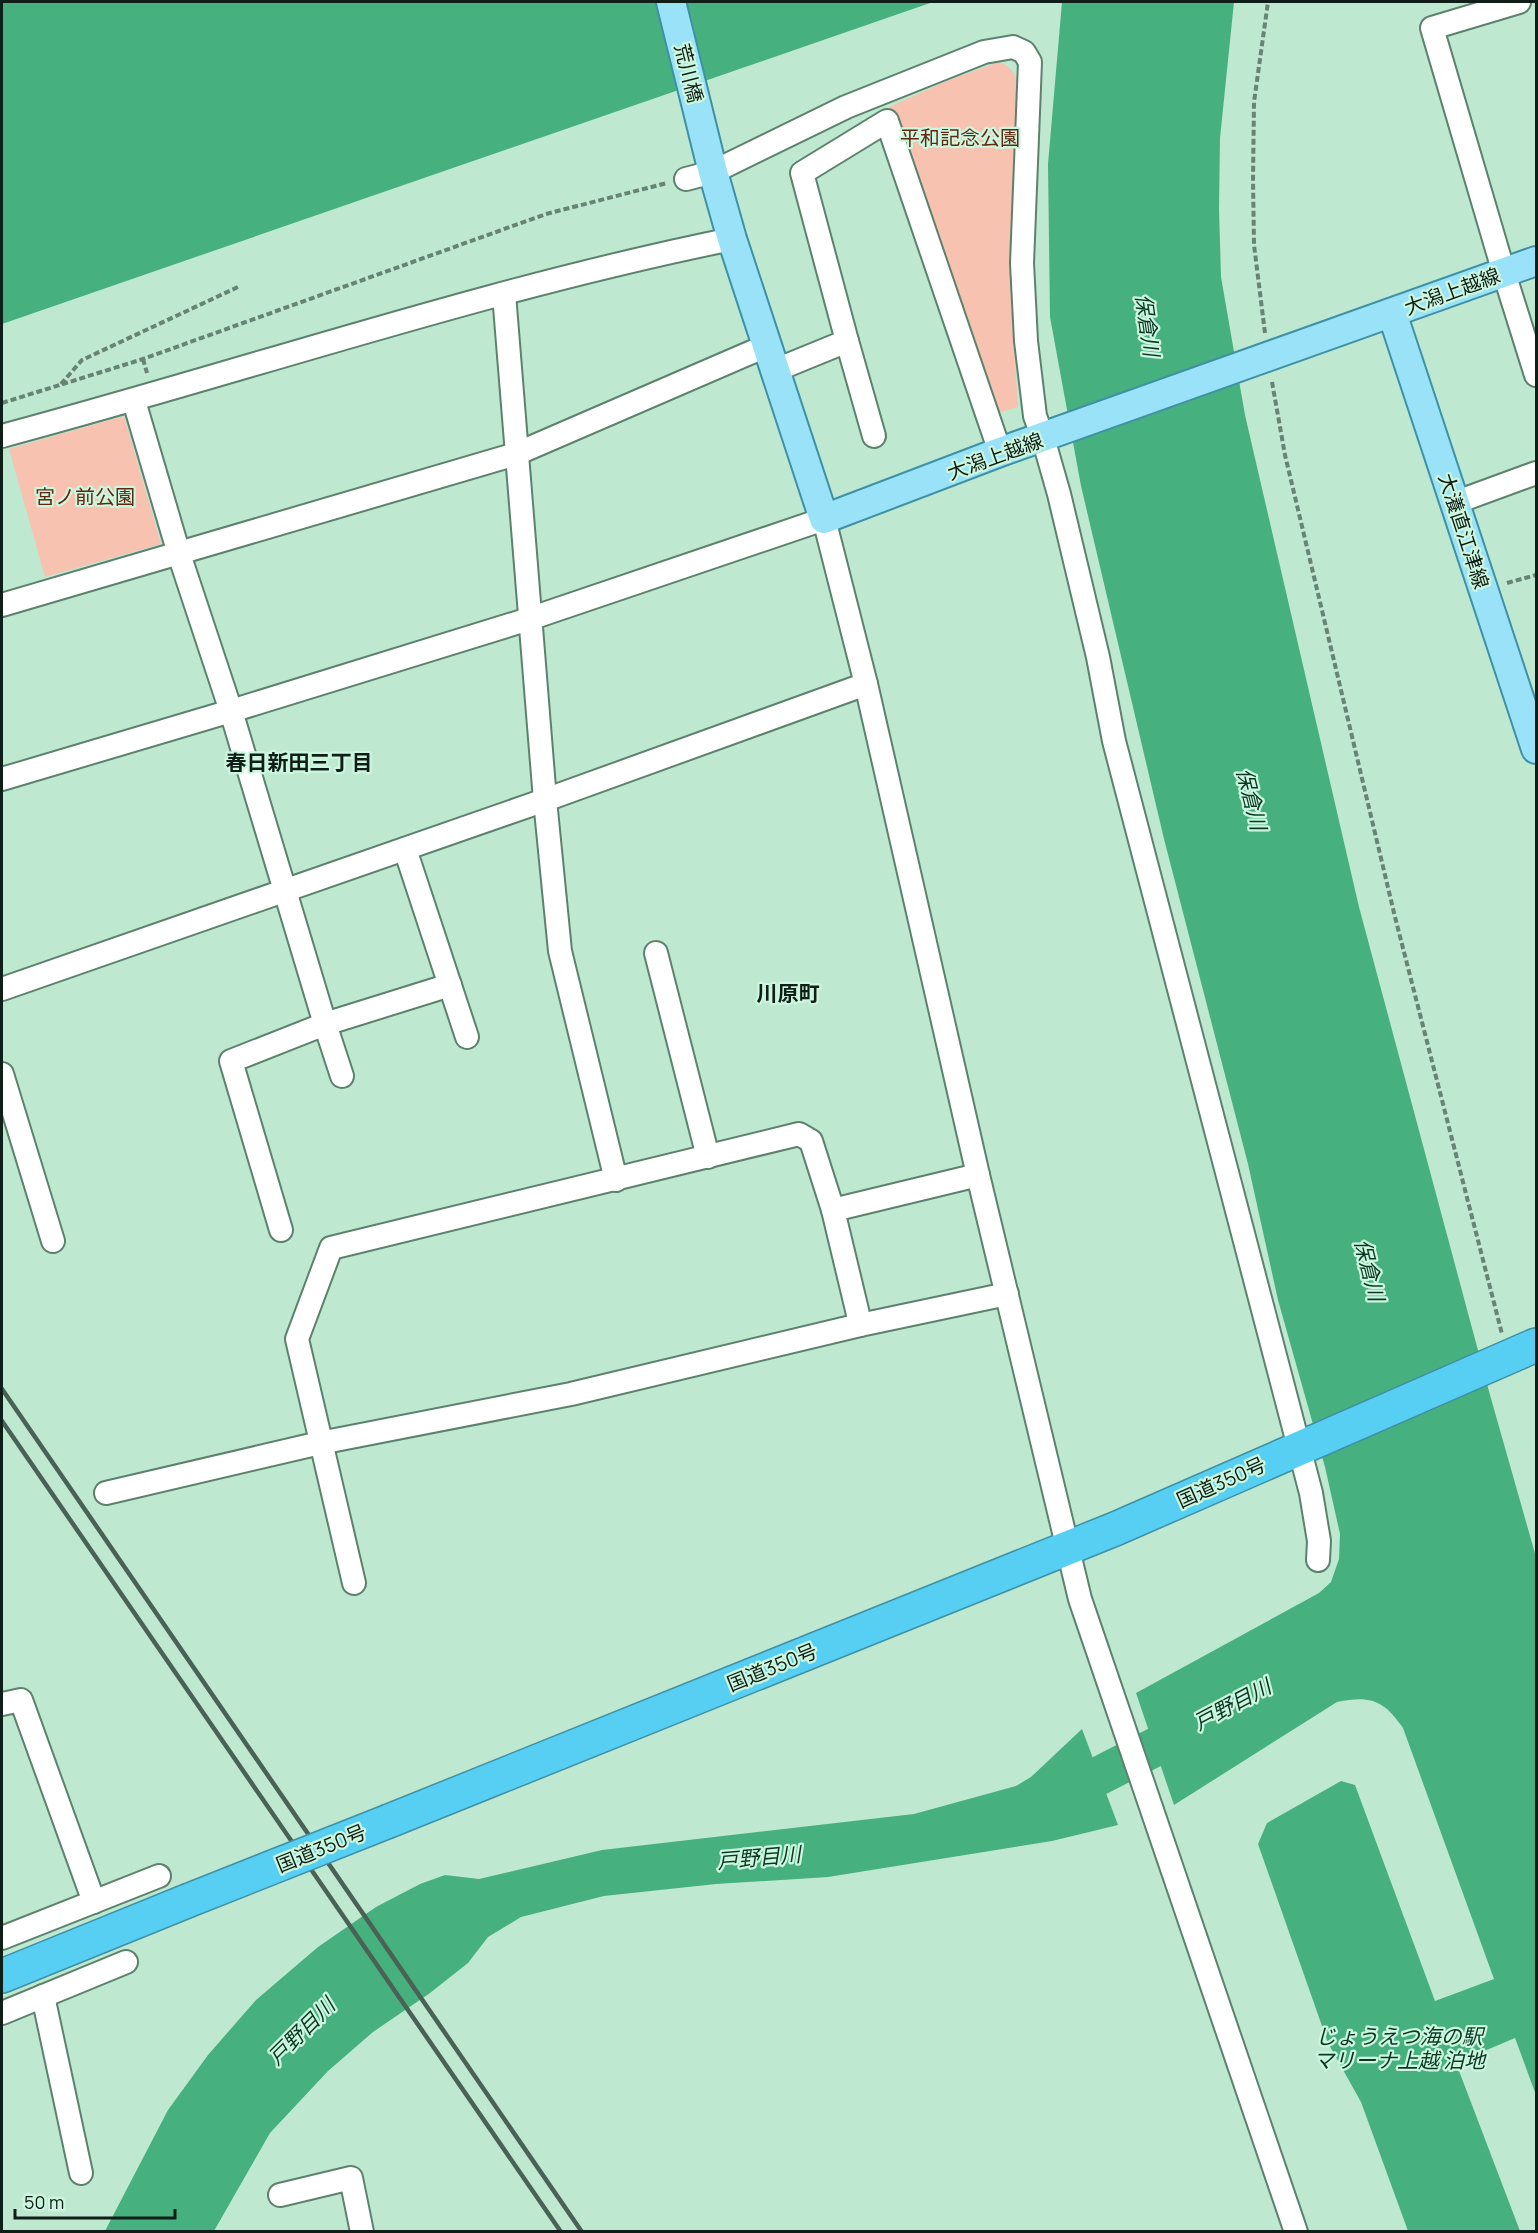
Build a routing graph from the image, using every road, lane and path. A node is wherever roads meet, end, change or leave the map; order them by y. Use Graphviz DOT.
graph roads {
  1 [pos="671,2"];
  2 [pos="1268,2"];
  3 [pos="1519,2"];
  4 [pos="700,175"];
  5 [pos="732,239"];
  6 [pos="1536,261"];
  7 [pos="1503,273"];
  8 [pos="237,288"];
  9 [pos="504,294"];
  10 [pos="1392,313"];
  11 [pos="847,341"];
  12 [pos="772,357"];
  13 [pos="1258,361"];
  14 [pos="1536,375"];
  15 [pos="60,385"];
  16 [pos="134,400"];
  17 [pos="2,404"];
  18 [pos="1052,435"];
  19 [pos="2,436"];
  20 [pos="874,436"];
  21 [pos="1000,452"];
  22 [pos="516,454"];
  23 [pos="1536,472"];
  24 [pos="1454,503"];
  25 [pos="824,519"];
  26 [pos="179,554"];
  27 [pos="1536,574"];
  28 [pos="1483,590"];
  29 [pos="2,605"];
  30 [pos="530,619"];
  31 [pos="866,684"];
  32 [pos="231,711"];
  33 [pos="1531,718"];
  34 [pos="1536,749"];
  35 [pos="2,779"];
  36 [pos="545,800"];
  37 [pos="405,849"];
  38 [pos="285,890"];
  39 [pos="656,953"];
  40 [pos="450,985"];
  41 [pos="2,989"];
  42 [pos="325,1024"];
  43 [pos="467,1037"];
  44 [pos="2,1074"];
  45 [pos="342,1076"];
  46 [pos="708,1157"];
  47 [pos="978,1175"];
  48 [pos="616,1180"];
  49 [pos="833,1210"];
  50 [pos="281,1230"];
  51 [pos="53,1240"];
  52 [pos="1007,1294"];
  53 [pos="860,1325"];
  54 [pos="1515,1354"];
  55 [pos="320,1443"];
  56 [pos="1304,1445"];
  57 [pos="106,1492"];
  58 [pos="1068,1549"];
  59 [pos="1318,1560"];
  60 [pos="354,1583"];
  61 [pos="2,1704"];
  62 [pos="159,1876"];
  63 [pos="94,1902"];
  64 [pos="2,1938"];
  65 [pos="126,1962"];
  66 [pos="2,1976"];
  67 [pos="43,1996"];
  68 [pos="2,2013"];
  69 [pos="81,2173"];
  70 [pos="280,2195"];
  71 [pos="362,2232"];
  72 [pos="1296,2232"];
  1 -- 4 [label="main road, 荒川橋"];
  2 -- 13 [label="path"];
  3 -- 7 [label="street"];
  4 -- 5 [label="main road"];
  4 -- 15 [label="path"];
  4 -- 18 [label="street"];
  5 -- 9 [label="street"];
  5 -- 12 [label="main road"];
  6 -- 7 [label="main road, 大潟上越線"];
  7 -- 10 [label="main road, 大潟上越線"];
  7 -- 14 [label="street"];
  8 -- 15 [label="path"];
  9 -- 16 [label="street"];
  9 -- 22 [label="street"];
  10 -- 13 [label="main road, 大潟上越線"];
  10 -- 24 [label="main road, 大瀁直江津線"];
  11 -- 12 [label="street"];
  11 -- 20 [label="street"];
  11 -- 21 [label="street"];
  12 -- 22 [label="street"];
  12 -- 25 [label="main road"];
  13 -- 18 [label="main road, 大潟上越線"];
  13 -- 54 [label="path"];
  15 -- 17 [label="path"];
  16 -- 19 [label="street"];
  16 -- 26 [label="street"];
  18 -- 21 [label="main road, 大潟上越線"];
  18 -- 56 [label="street"];
  21 -- 25 [label="main road, 大潟上越線"];
  22 -- 26 [label="street"];
  22 -- 30 [label="street"];
  23 -- 24 [label="street"];
  24 -- 28 [label="main road, 大瀁直江津線"];
  25 -- 30 [label="street"];
  25 -- 31 [label="street"];
  26 -- 29 [label="street"];
  26 -- 32 [label="street"];
  27 -- 28 [label="path"];
  28 -- 33 [label="main road, 大瀁直江津線"];
  30 -- 32 [label="street"];
  30 -- 36 [label="street"];
  31 -- 36 [label="street"];
  31 -- 47 [label="street"];
  32 -- 35 [label="street"];
  32 -- 38 [label="street"];
  33 -- 34 [label="main road, 大瀁直江津線"];
  36 -- 37 [label="street"];
  36 -- 48 [label="street"];
  37 -- 38 [label="street"];
  37 -- 40 [label="street"];
  38 -- 41 [label="street"];
  38 -- 42 [label="street"];
  39 -- 46 [label="street"];
  40 -- 42 [label="street"];
  40 -- 43 [label="street"];
  42 -- 45 [label="street"];
  42 -- 50 [label="street"];
  44 -- 51 [label="street"];
  46 -- 48 [label="street"];
  46 -- 49 [label="street"];
  47 -- 49 [label="street"];
  47 -- 52 [label="street"];
  48 -- 55 [label="street"];
  49 -- 53 [label="street"];
  52 -- 53 [label="street"];
  52 -- 58 [label="street"];
  53 -- 55 [label="street"];
  54 -- 56 [label="highway, 国道350号"];
  55 -- 57 [label="street"];
  55 -- 60 [label="street"];
  56 -- 58 [label="highway, 国道350号"];
  56 -- 59 [label="street"];
  58 -- 66 [label="highway, 国道350号, bridge"];
  58 -- 72 [label="street"];
  61 -- 63 [label="street"];
  62 -- 63 [label="street"];
  63 -- 64 [label="street"];
  65 -- 67 [label="street"];
  67 -- 68 [label="street"];
  67 -- 69 [label="street"];
  70 -- 71 [label="street"];
}
